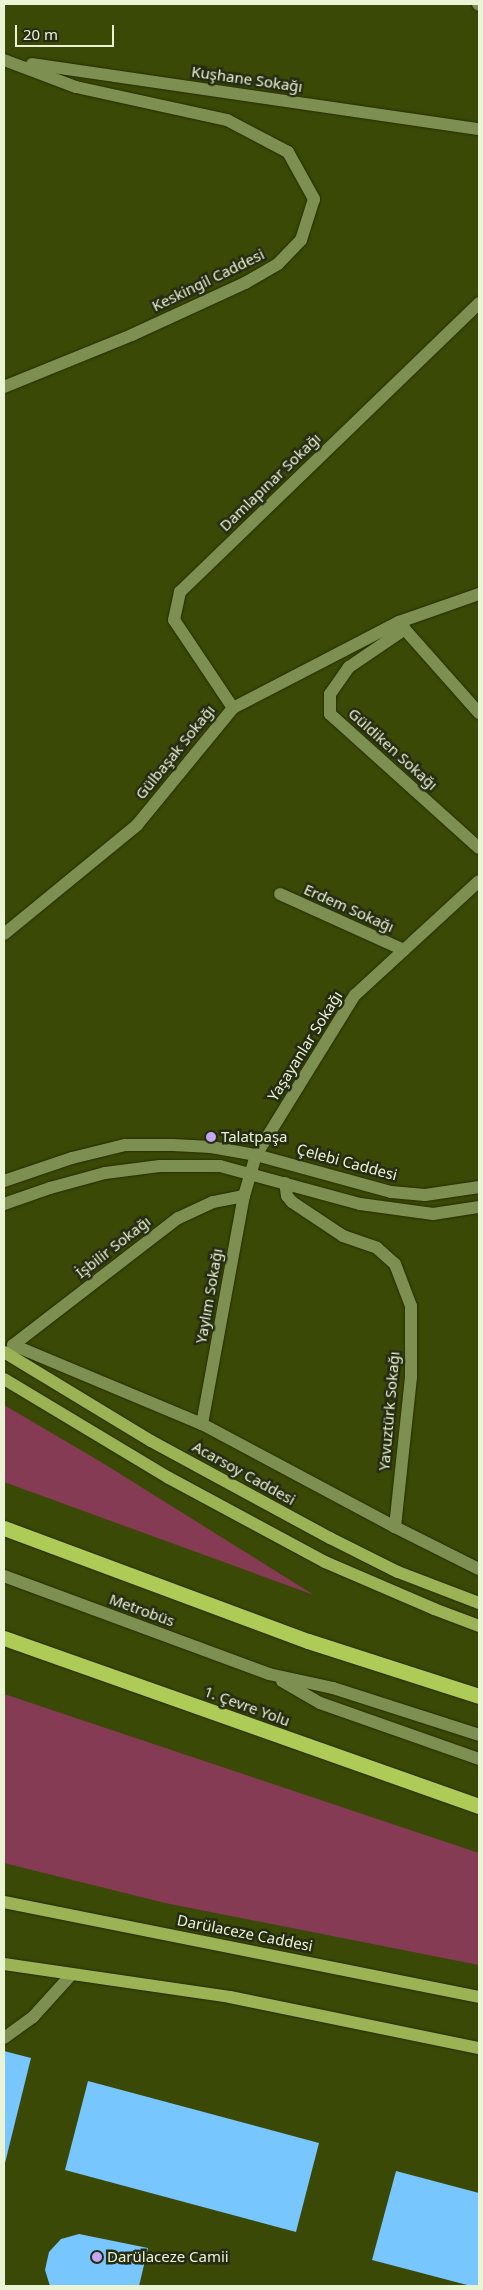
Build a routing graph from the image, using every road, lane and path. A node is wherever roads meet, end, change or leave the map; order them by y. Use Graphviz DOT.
graph roads {
  1 [pos="7,61"];
  2 [pos="479,129"];
  3 [pos="479,303"];
  4 [pos="5,383"];
  5 [pos="479,594"];
  6 [pos="402,626"];
  7 [pos="232,708"];
  8 [pos="479,713"];
  9 [pos="479,848"];
  10 [pos="479,881"];
  11 [pos="280,894"];
  12 [pos="4,934"];
  13 [pos="404,950"];
  14 [pos="256,1155"];
  15 [pos="250,1173"];
  16 [pos="4,1181"];
  17 [pos="285,1182"];
  18 [pos="479,1187"];
  19 [pos="244,1196"];
  20 [pos="4,1204"];
  21 [pos="479,1207"];
  22 [pos="8,1348"];
  23 [pos="4,1378"];
  24 [pos="202,1424"];
  25 [pos="395,1527"];
  26 [pos="4,1528"];
  27 [pos="479,1569"];
  28 [pos="4,1576"];
  29 [pos="479,1603"];
  30 [pos="479,1626"];
  31 [pos="4,1638"];
  32 [pos="269,1674"];
  33 [pos="479,1696"];
  34 [pos="479,1736"];
  35 [pos="479,1759"];
  36 [pos="479,1806"];
  37 [pos="4,1902"];
  38 [pos="4,1964"];
  39 [pos="72,1974"];
  40 [pos="479,1998"];
  41 [pos="4,2038"];
  42 [pos="479,2048"];
  1 -- 2 [label="street, Kuşhane Sokağı"];
  1 -- 4 [label="street, Keskingil Caddesi"];
  3 -- 7 [label="street, Damlapınar Sokağı"];
  5 -- 6 [label="street, Gülbaşak Sokağı"];
  6 -- 7 [label="street, Gülbaşak Sokağı"];
  6 -- 8 [label="street"];
  6 -- 9 [label="street, Güldiken Sokağı"];
  7 -- 12 [label="street, Gülbaşak Sokağı"];
  10 -- 13 [label="street, Yaşayanlar Sokağı"];
  11 -- 13 [label="street, Erdem Sokağı"];
  13 -- 14 [label="street, Yaşayanlar Sokağı"];
  14 -- 15 [label="street, Yaşayanlar Sokağı"];
  14 -- 16 [label="street, Çelebi Caddesi"];
  14 -- 18 [label="street, Çelebi Caddesi"];
  15 -- 17 [label="street"];
  15 -- 19 [label="street, Yaylım Sokağı"];
  15 -- 20 [label="street"];
  17 -- 21 [label="street"];
  17 -- 25 [label="street, Yavuztürk Sokağı"];
  19 -- 22 [label="street, İşbilir Sokağı"];
  19 -- 24 [label="street, Yaylım Sokağı"];
  22 -- 24 [label="street"];
  22 -- 29 [label="main road, Acarsoy Caddesi"];
  23 -- 30 [label="main road"];
  24 -- 25 [label="street"];
  25 -- 27 [label="street"];
  26 -- 33 [label="highway"];
  28 -- 32 [label="street, Metrobüs"];
  31 -- 36 [label="highway, 1. Çevre Yolu"];
  32 -- 34 [label="street, Metrobüs"];
  32 -- 35 [label="street, Metrobüs"];
  37 -- 40 [label="main road, Darülaceze Caddesi"];
  38 -- 39 [label="main road"];
  39 -- 41 [label="street"];
  39 -- 42 [label="main road"];
}
